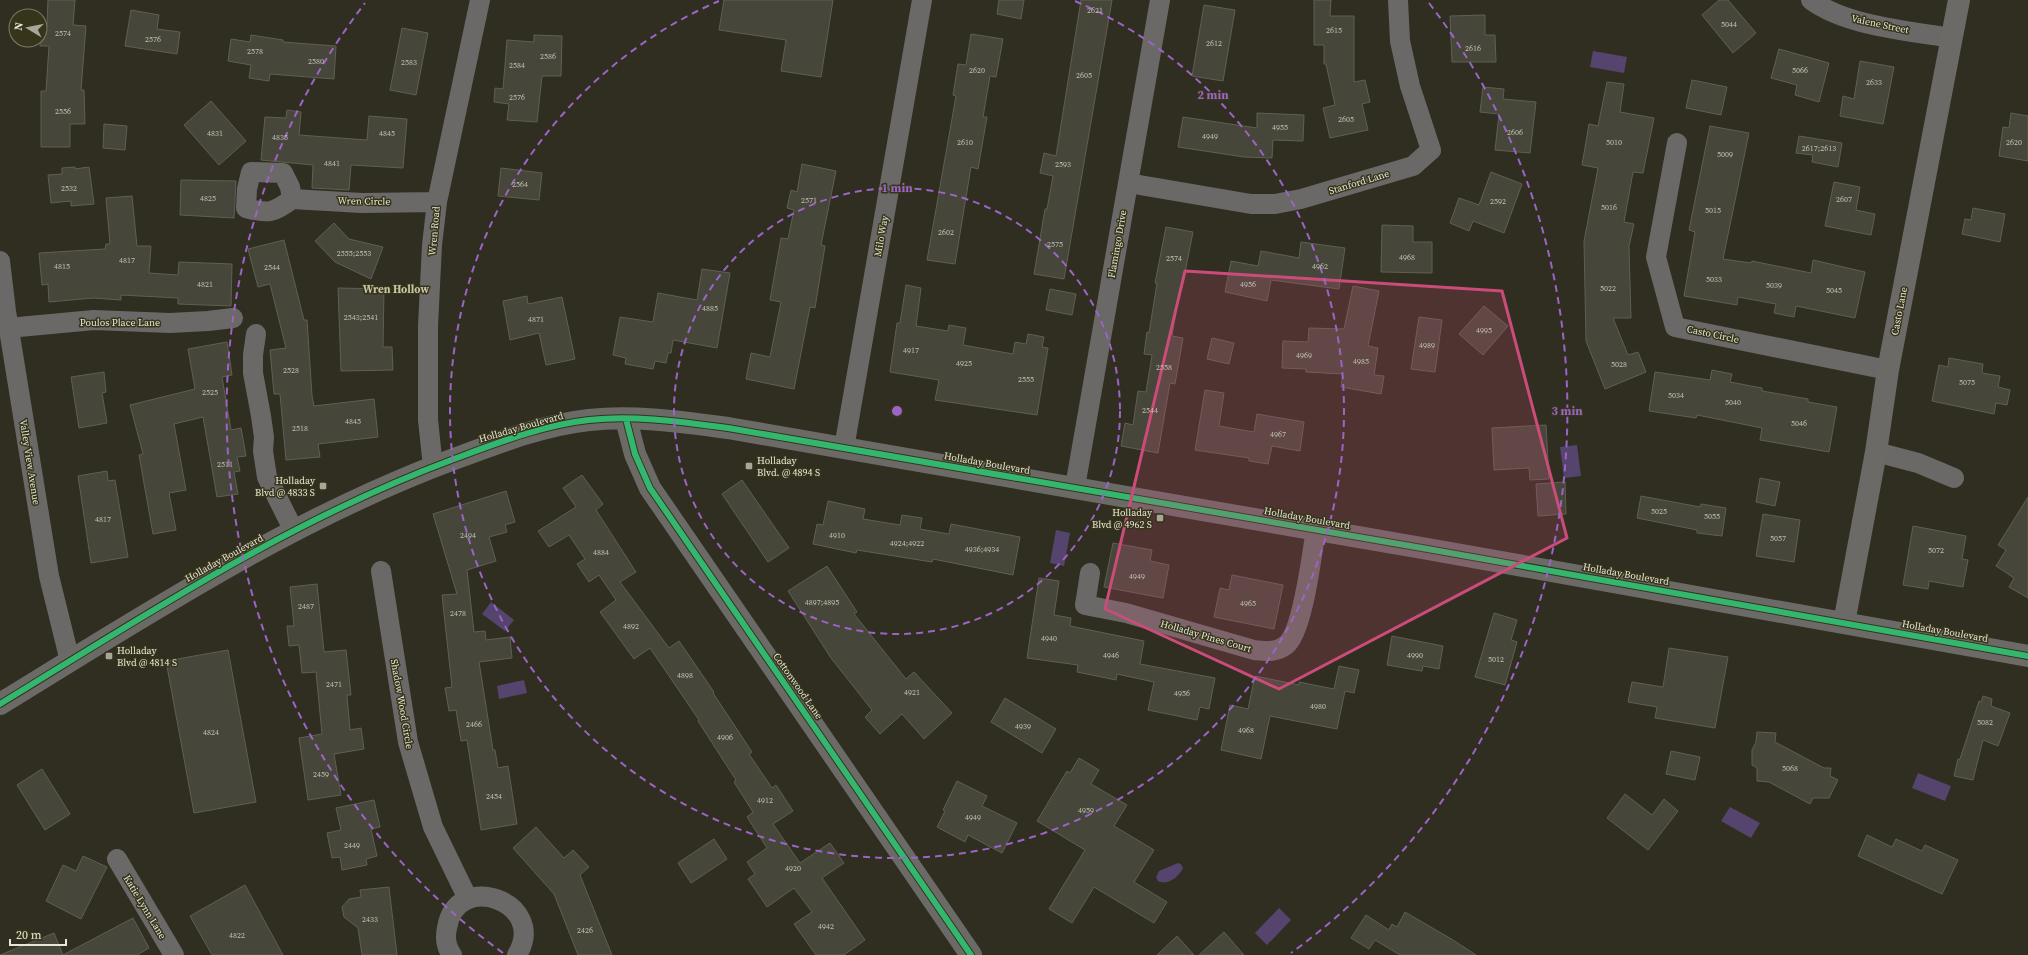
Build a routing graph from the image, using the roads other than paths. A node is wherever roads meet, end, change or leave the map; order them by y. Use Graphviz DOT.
graph roads {
  1 [pos="480,0"];
  2 [pos="922,0"];
  3 [pos="1160,0"];
  4 [pos="1398,0"];
  5 [pos="1811,0"];
  6 [pos="1959,0"];
  7 [pos="1952,38"];
  8 [pos="1677,143"];
  9 [pos="1128,183"];
  10 [pos="292,198"];
  11 [pos="437,202"];
  12 [pos="0,261"];
  13 [pos="232,318"];
  14 [pos="8,328"];
  15 [pos="256,334"];
  16 [pos="1888,370"];
  17 [pos="626,419"];
  18 [pos="844,448"];
  19 [pos="1876,452"];
  20 [pos="433,467"];
  21 [pos="1954,478"];
  22 [pos="1075,488"];
  23 [pos="1316,529"];
  24 [pos="294,531"];
  25 [pos="381,571"];
  26 [pos="1090,574"];
  27 [pos="1844,623"];
  28 [pos="2028,656"];
  29 [pos="70,661"];
  30 [pos="0,704"];
  31 [pos="117,859"];
  32 [pos="468,899"];
  33 [pos="174,955"];
  34 [pos="452,955"];
  35 [pos="517,955"];
  36 [pos="971,955"];
  1 -- 11 [label="street, Wren Road"];
  2 -- 18 [label="street, Milo Way"];
  3 -- 9 [label="street, Flamingo Drive"];
  4 -- 9 [label="street, Stanford Lane"];
  5 -- 7 [label="street, Valene Street"];
  6 -- 7 [label="main road, Casto Lane"];
  7 -- 16 [label="main road, Casto Lane"];
  8 -- 16 [label="street, Casto Circle"];
  9 -- 22 [label="street, Flamingo Drive"];
  10 -- 11 [label="street, Wren Circle"];
  11 -- 20 [label="street, Wren Road"];
  12 -- 14 [label="street, Valley View Avenue"];
  13 -- 14 [label="street, Poulos Place Lane"];
  14 -- 29 [label="street, Valley View Avenue"];
  15 -- 24 [label="street"];
  16 -- 19 [label="main road, Casto Lane"];
  17 -- 18 [label="main road, Holladay Boulevard"];
  17 -- 20 [label="main road, Holladay Boulevard"];
  17 -- 36 [label="main road, Cottonwood Lane"];
  18 -- 22 [label="main road, Holladay Boulevard"];
  19 -- 21 [label="street"];
  19 -- 27 [label="main road, Casto Lane"];
  20 -- 24 [label="main road, Holladay Boulevard"];
  22 -- 23 [label="main road, Holladay Boulevard"];
  23 -- 26 [label="street, Holladay Pines Court"];
  23 -- 27 [label="main road, Holladay Boulevard"];
  24 -- 29 [label="main road, Holladay Boulevard"];
  25 -- 32 [label="street, Shadow Wood Circle"];
  27 -- 28 [label="main road, Holladay Boulevard"];
  29 -- 30 [label="main road, Holladay Boulevard"];
  31 -- 33 [label="street, Katie Lynn Lane"];
  32 -- 34 [label="street"];
  32 -- 35 [label="street"];
}
